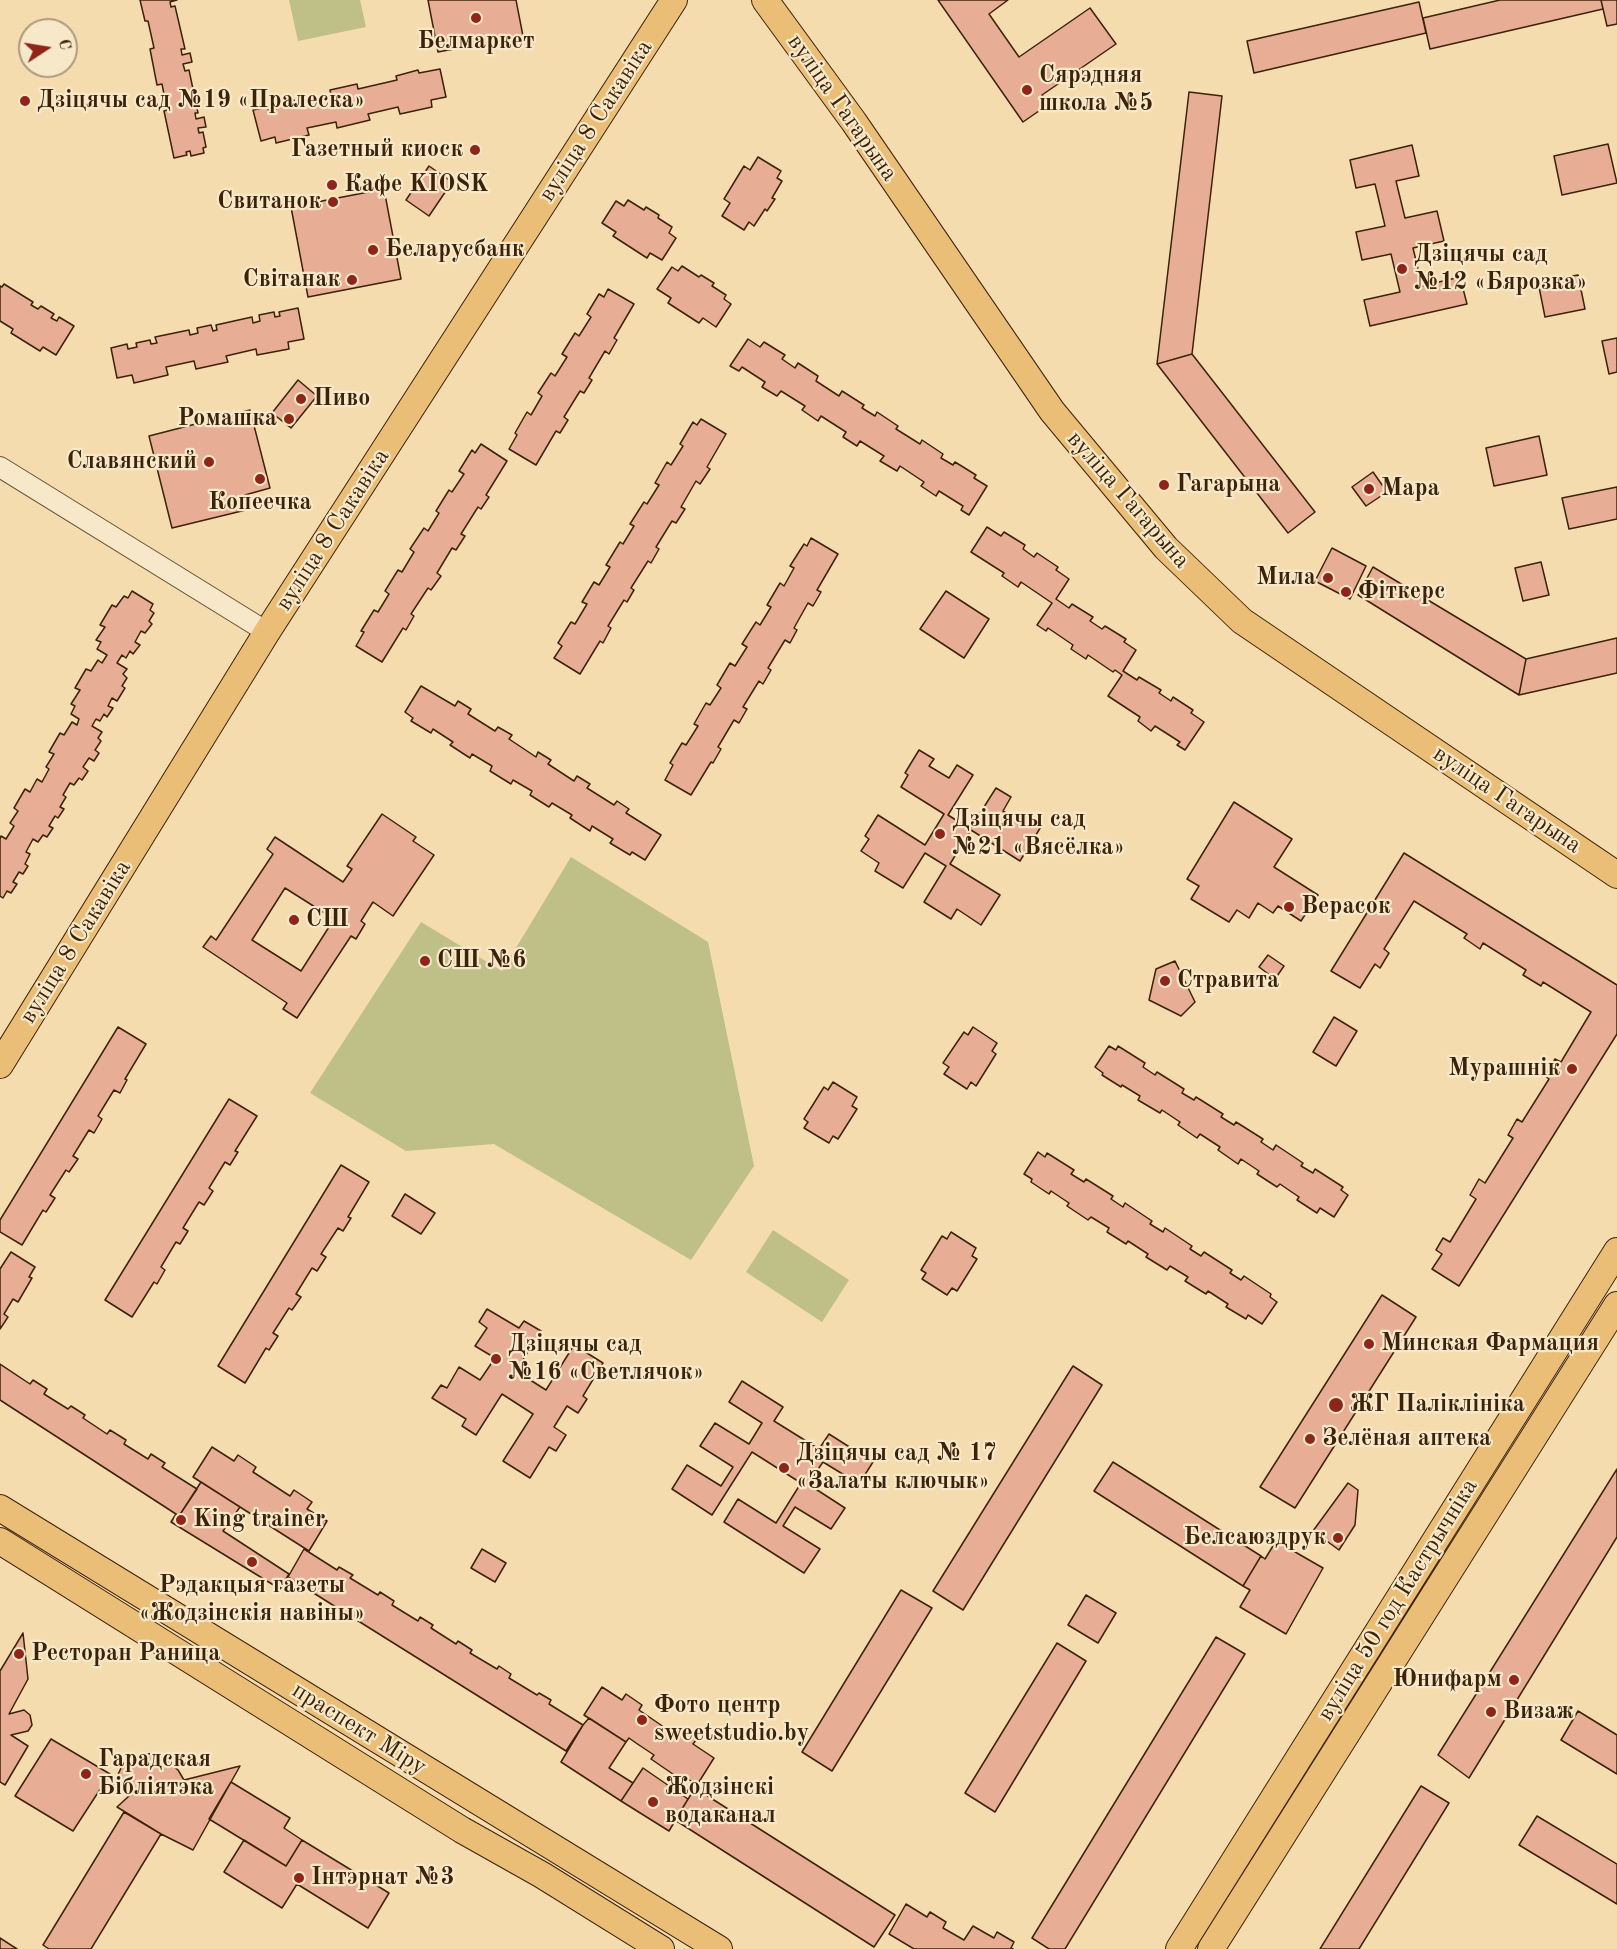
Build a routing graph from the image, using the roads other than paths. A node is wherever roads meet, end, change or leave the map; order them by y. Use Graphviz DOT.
graph roads {
  1 [pos="674,0"];
  2 [pos="765,0"];
  3 [pos="0,467"];
  4 [pos="267,632"];
  5 [pos="1617,875"];
  6 [pos="0,1065"];
  7 [pos="1617,1251"];
  8 [pos="1617,1305"];
  9 [pos="0,1508"];
  10 [pos="0,1541"];
  11 [pos="179,1618"];
  12 [pos="164,1642"];
  13 [pos="558,1851"];
  14 [pos="542,1875"];
  15 [pos="661,1949"];
  16 [pos="719,1949"];
  17 [pos="1179,1949"];
  18 [pos="1211,1949"];
  1 -- 4 [label="main road, вуліца 8 Сакавіка"];
  2 -- 5 [label="main road, вуліца Гагарына"];
  3 -- 4 [label="street"];
  4 -- 6 [label="main road, вуліца 8 Сакавіка"];
  7 -- 17 [label="main road, вуліца 50 год Кастрычніка"];
  8 -- 18 [label="main road, вуліца 50 год Кастрычніка"];
  9 -- 11 [label="main road, праспект Міру"];
  10 -- 12 [label="main road, праспект Міру"];
  11 -- 12 [label="main road"];
  11 -- 13 [label="main road, праспект Міру"];
  12 -- 14 [label="main road, праспект Міру"];
  13 -- 14 [label="main road"];
  13 -- 16 [label="main road, праспект Міру"];
  14 -- 15 [label="main road, праспект Міру"];
}
